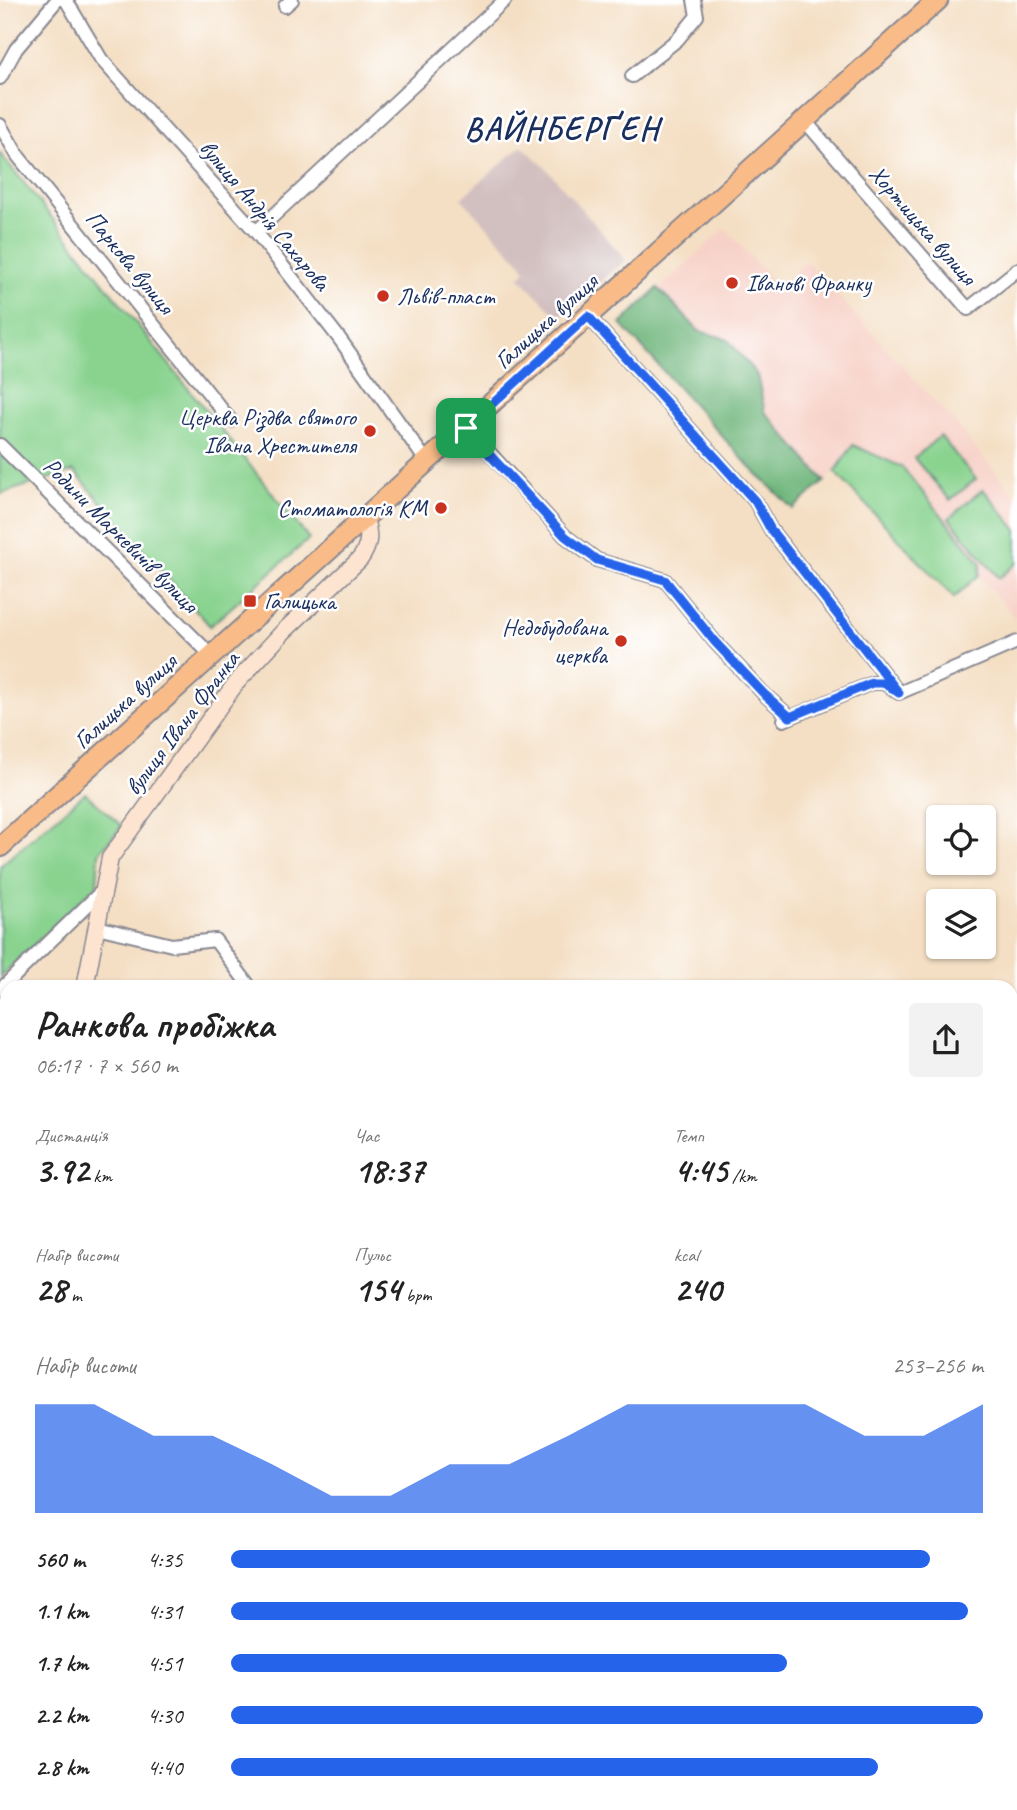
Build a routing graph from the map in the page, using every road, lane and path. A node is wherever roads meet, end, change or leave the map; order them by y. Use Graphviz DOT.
graph roads {
  1 [pos="57,0"];
  2 [pos="66,0"];
  3 [pos="505,0"];
  4 [pos="694,0"];
  5 [pos="938,0"];
  6 [pos="632,76"];
  7 [pos="0,78"];
  8 [pos="805,121"];
  9 [pos="0,125"];
  10 [pos="256,232"];
  11 [pos="1017,270"];
  12 [pos="588,316"];
  13 [pos="231,421"];
  14 [pos="466,428"];
  15 [pos="0,445"];
  16 [pos="427,462"];
  17 [pos="365,519"];
  18 [pos="1017,642"];
  19 [pos="212,656"];
  20 [pos="899,693"];
  21 [pos="0,847"];
  22 [pos="104,889"];
  23 [pos="97,927"];
  24 [pos="10,980"];
  25 [pos="86,980"];
  26 [pos="245,980"];
  1 -- 7 [label="street"];
  2 -- 10 [label="street, вулиця Андрія Сахарова"];
  3 -- 10 [label="street"];
  4 -- 6 [label="street"];
  5 -- 8 [label="main road, Галицька вулиця"];
  8 -- 11 [label="street, Хортицька вулиця"];
  8 -- 12 [label="main road, Галицька вулиця"];
  9 -- 13 [label="street, Паркова вулиця"];
  10 -- 16 [label="street, вулиця Андрія Сахарова"];
  12 -- 14 [label="main road, Галицька вулиця"];
  12 -- 20 [label="street"];
  14 -- 16 [label="main road, Галицька вулиця"];
  14 -- 20 [label="street"];
  15 -- 19 [label="street, Родини Маркевичів вулиця"];
  16 -- 17 [label="main road, Галицька вулиця"];
  17 -- 19 [label="main road, Галицька вулиця"];
  17 -- 22 [label="street, вулиця Івана Франка"];
  18 -- 20 [label="street"];
  19 -- 21 [label="main road, Галицька вулиця"];
  22 -- 23 [label="street, вулиця Івана Франка"];
  22 -- 24 [label="street"];
  23 -- 25 [label="street, вулиця Івана Франка"];
  23 -- 26 [label="street"];
}
